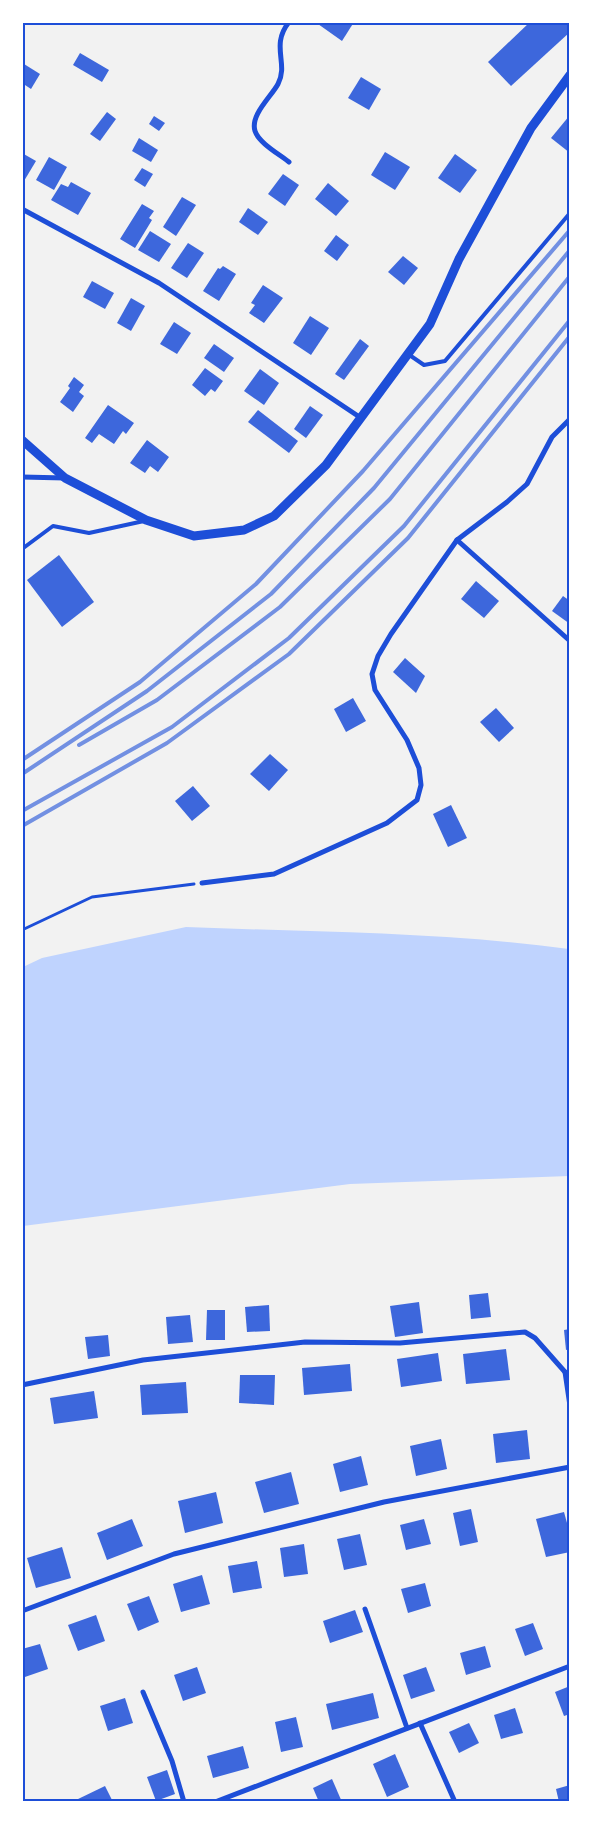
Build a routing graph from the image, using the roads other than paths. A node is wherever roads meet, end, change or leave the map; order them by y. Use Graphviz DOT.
graph roads {
  1 [pos="289,22"];
  2 [pos="570,75"];
  3 [pos="289,162"];
  4 [pos="22,209"];
  5 [pos="570,213"];
  6 [pos="408,354"];
  7 [pos="361,418"];
  8 [pos="567,420"];
  9 [pos="570,426"];
  10 [pos="22,440"];
  11 [pos="22,477"];
  12 [pos="65,478"];
  13 [pos="146,520"];
  14 [pos="458,540"];
  15 [pos="22,549"];
  16 [pos="570,641"];
  17 [pos="202,883"];
  18 [pos="567,1371"];
  19 [pos="22,1385"];
  20 [pos="570,1406"];
  21 [pos="570,1467"];
  22 [pos="365,1609"];
  23 [pos="22,1611"];
  24 [pos="570,1666"];
  25 [pos="143,1692"];
  26 [pos="420,1723"];
  27 [pos="407,1728"];
  28 [pos="184,1802"];
  29 [pos="215,1802"];
  30 [pos="455,1802"];
  1 -- 3 [label="street"];
  2 -- 6 [label="street"];
  4 -- 7 [label="street"];
  5 -- 6 [label="lane"];
  6 -- 7 [label="street"];
  7 -- 13 [label="street"];
  8 -- 9 [label="street"];
  8 -- 14 [label="street"];
  10 -- 12 [label="street"];
  11 -- 12 [label="street"];
  12 -- 13 [label="street"];
  13 -- 15 [label="lane"];
  14 -- 16 [label="street"];
  14 -- 17 [label="street"];
  18 -- 19 [label="street"];
  18 -- 20 [label="street"];
  21 -- 23 [label="street"];
  22 -- 27 [label="street"];
  24 -- 26 [label="street"];
  25 -- 28 [label="street"];
  26 -- 27 [label="street"];
  26 -- 30 [label="street"];
  27 -- 29 [label="street"];
}
